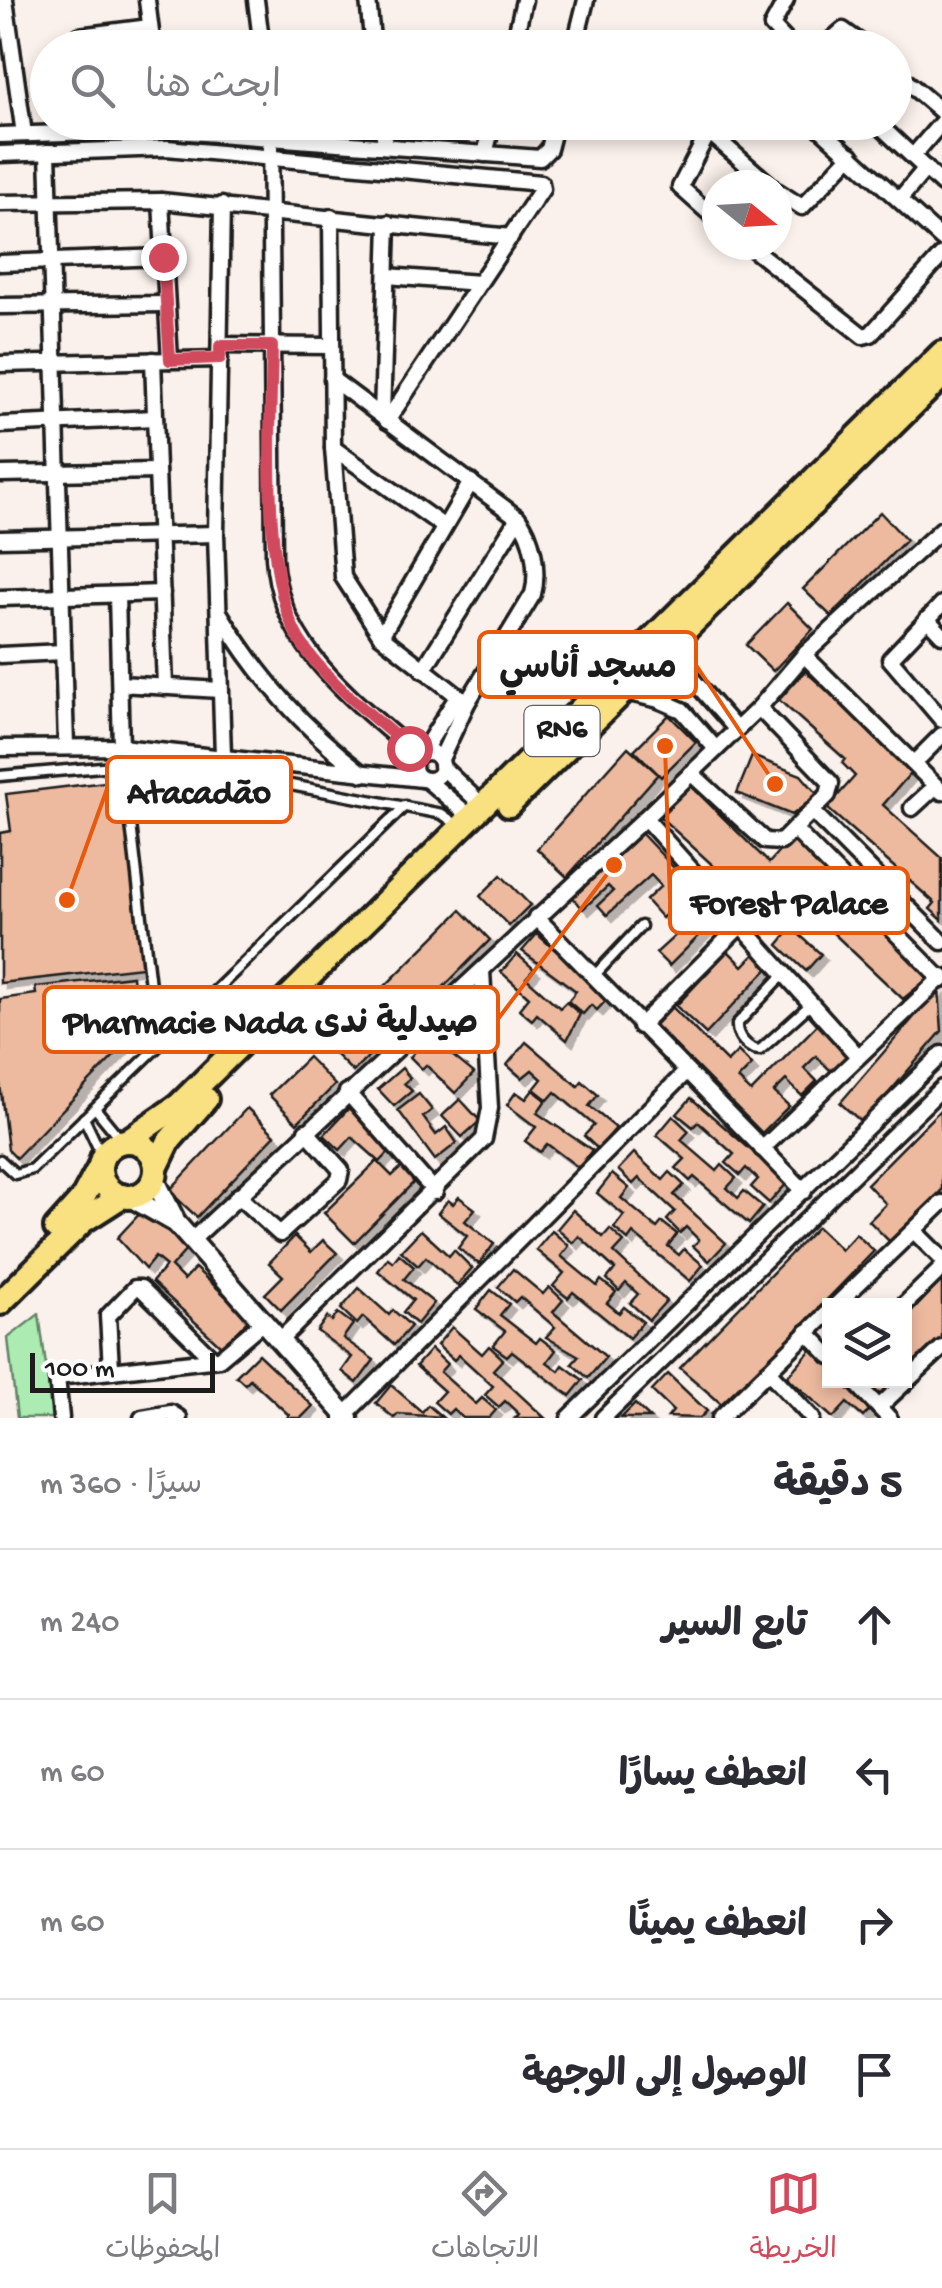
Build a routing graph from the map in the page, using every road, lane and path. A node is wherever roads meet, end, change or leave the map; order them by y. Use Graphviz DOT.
graph roads {
  1 [pos="5,0"];
  2 [pos="147,0"];
  3 [pos="256,0"];
  4 [pos="368,0"];
  5 [pos="524,0"];
  6 [pos="586,0"];
  7 [pos="786,0"];
  8 [pos="150,28"];
  9 [pos="132,30"];
  10 [pos="260,30"];
  11 [pos="371,30"];
  12 [pos="517,30"];
  13 [pos="578,30"];
  14 [pos="776,30"];
  15 [pos="912,86"];
  16 [pos="942,112"];
  17 [pos="942,122"];
  18 [pos="24,134"];
  19 [pos="30,134"];
  20 [pos="0,135"];
  21 [pos="272,140"];
  22 [pos="349,140"];
  23 [pos="384,140"];
  24 [pos="488,140"];
  25 [pos="550,140"];
  26 [pos="704,140"];
  27 [pos="724,140"];
  28 [pos="834,140"];
  29 [pos="896,140"];
  30 [pos="385,145"];
  31 [pos="48,152"];
  32 [pos="0,154"];
  33 [pos="485,154"];
  34 [pos="850,155"];
  35 [pos="913,156"];
  36 [pos="274,157"];
  37 [pos="926,168"];
  38 [pos="755,170"];
  39 [pos="942,184"];
  40 [pos="900,199"];
  41 [pos="50,200"];
  42 [pos="792,200"];
  43 [pos="160,201"];
  44 [pos="0,203"];
  45 [pos="222,205"];
  46 [pos="702,207"];
  47 [pos="272,210"];
  48 [pos="331,217"];
  49 [pos="388,223"];
  50 [pos="511,237"];
  51 [pos="942,239"];
  52 [pos="942,255"];
  53 [pos="163,257"];
  54 [pos="767,260"];
  55 [pos="52,261"];
  56 [pos="0,263"];
  57 [pos="388,276"];
  58 [pos="479,283"];
  59 [pos="54,303"];
  60 [pos="166,304"];
  61 [pos="0,306"];
  62 [pos="272,346"];
  63 [pos="331,346"];
  64 [pos="220,352"];
  65 [pos="942,353"];
  66 [pos="153,360"];
  67 [pos="170,360"];
  68 [pos="56,363"];
  69 [pos="0,364"];
  70 [pos="942,376"];
  71 [pos="332,380"];
  72 [pos="155,418"];
  73 [pos="384,419"];
  74 [pos="58,422"];
  75 [pos="0,425"];
  76 [pos="333,448"];
  77 [pos="157,471"];
  78 [pos="59,472"];
  79 [pos="0,474"];
  80 [pos="471,482"];
  81 [pos="518,518"];
  82 [pos="443,526"];
  83 [pos="942,529"];
  84 [pos="216,534"];
  85 [pos="159,536"];
  86 [pos="61,538"];
  87 [pos="0,539"];
  88 [pos="162,593"];
  89 [pos="118,594"];
  90 [pos="62,596"];
  91 [pos="0,598"];
  92 [pos="942,604"];
  93 [pos="218,611"];
  94 [pos="926,619"];
  95 [pos="942,635"];
  96 [pos="381,636"];
  97 [pos="681,636"];
  98 [pos="64,652"];
  99 [pos="0,655"];
  100 [pos="804,655"];
  101 [pos="423,670"];
  102 [pos="687,673"];
  103 [pos="120,684"];
  104 [pos="165,687"];
  105 [pos="220,690"];
  106 [pos="625,692"];
  107 [pos="462,700"];
  108 [pos="659,700"];
  109 [pos="759,708"];
  110 [pos="942,720"];
  111 [pos="736,730"];
  112 [pos="942,735"];
  113 [pos="66,746"];
  114 [pos="121,747"];
  115 [pos="0,748"];
  116 [pos="716,749"];
  117 [pos="420,755"];
  118 [pos="223,756"];
  119 [pos="441,763"];
  120 [pos="914,764"];
  121 [pos="124,766"];
  122 [pos="692,773"];
  123 [pos="364,775"];
  124 [pos="0,776"];
  125 [pos="425,779"];
  126 [pos="939,789"];
  127 [pos="405,806"];
  128 [pos="912,808"];
  129 [pos="812,811"];
  130 [pos="645,818"];
  131 [pos="474,819"];
  132 [pos="794,829"];
  133 [pos="536,917"];
  134 [pos="641,926"];
  135 [pos="740,926"];
  136 [pos="942,942"];
  137 [pos="482,971"];
  138 [pos="784,974"];
  139 [pos="593,976"];
  140 [pos="941,978"];
  141 [pos="810,1004"];
  142 [pos="640,1026"];
  143 [pos="172,1033"];
  144 [pos="942,1054"];
  145 [pos="858,1055"];
  146 [pos="686,1072"];
  147 [pos="942,1088"];
  148 [pos="347,1092"];
  149 [pos="95,1108"];
  150 [pos="84,1118"];
  151 [pos="306,1131"];
  152 [pos="125,1140"];
  153 [pos="762,1150"];
  154 [pos="0,1160"];
  155 [pos="101,1162"];
  156 [pos="155,1173"];
  157 [pos="804,1191"];
  158 [pos="435,1192"];
  159 [pos="126,1196"];
  160 [pos="238,1196"];
  161 [pos="942,1203"];
  162 [pos="176,1223"];
  163 [pos="914,1231"];
  164 [pos="192,1240"];
  165 [pos="942,1259"];
  166 [pos="942,1268"];
  167 [pos="0,1283"];
  168 [pos="843,1298"];
  169 [pos="912,1298"];
  170 [pos="0,1303"];
  171 [pos="822,1318"];
  172 [pos="264,1321"];
  173 [pos="807,1332"];
  174 [pos="280,1340"];
  175 [pos="822,1348"];
  176 [pos="942,1348"];
  177 [pos="212,1359"];
  178 [pos="111,1368"];
  179 [pos="768,1371"];
  180 [pos="861,1388"];
  181 [pos="884,1412"];
  182 [pos="345,1417"];
  183 [pos="61,1418"];
  184 [pos="142,1418"];
  185 [pos="179,1418"];
  186 [pos="569,1418"];
  187 [pos="602,1418"];
  188 [pos="721,1418"];
  189 [pos="812,1418"];
  1 -- 18 [label="street"];
  2 -- 8 [label="street"];
  3 -- 10 [label="street"];
  4 -- 11 [label="street"];
  5 -- 12 [label="street"];
  6 -- 13 [label="street"];
  7 -- 14 [label="street"];
  8 -- 9 [label="street"];
  15 -- 16 [label="street"];
  17 -- 35 [label="street"];
  18 -- 19 [label="street"];
  18 -- 20 [label="street"];
  21 -- 36 [label="street"];
  22 -- 30 [label="street"];
  23 -- 30 [label="street"];
  24 -- 33 [label="street"];
  25 -- 33 [label="street"];
  26 -- 46 [label="street"];
  27 -- 38 [label="street"];
  28 -- 34 [label="street"];
  29 -- 35 [label="street"];
  30 -- 33 [label="street"];
  31 -- 32 [label="street"];
  31 -- 36 [label="street"];
  31 -- 41 [label="street"];
  34 -- 40 [label="street"];
  34 -- 42 [label="street"];
  35 -- 37 [label="street"];
  36 -- 47 [label="street"];
  36 -- 50 [label="street"];
  37 -- 39 [label="street"];
  37 -- 40 [label="street"];
  40 -- 51 [label="street"];
  41 -- 43 [label="street"];
  41 -- 44 [label="street"];
  41 -- 55 [label="street"];
  43 -- 45 [label="street"];
  43 -- 53 [label="street"];
  45 -- 47 [label="street"];
  45 -- 64 [label="street"];
  47 -- 48 [label="street"];
  47 -- 62 [label="street"];
  48 -- 49 [label="street"];
  48 -- 63 [label="street"];
  49 -- 50 [label="street"];
  49 -- 57 [label="street"];
  50 -- 58 [label="street"];
  52 -- 54 [label="street"];
  53 -- 55 [label="street"];
  53 -- 60 [label="street"];
  55 -- 56 [label="street"];
  55 -- 59 [label="street"];
  57 -- 58 [label="street"];
  57 -- 73 [label="street"];
  58 -- 73 [label="street"];
  59 -- 60 [label="street"];
  59 -- 61 [label="street"];
  59 -- 68 [label="street"];
  60 -- 67 [label="street"];
  62 -- 63 [label="street"];
  62 -- 64 [label="street"];
  62 -- 117 [label="street"];
  63 -- 71 [label="street"];
  64 -- 67 [label="street"];
  64 -- 84 [label="street"];
  65 -- 131 [label="highway, RN6"];
  66 -- 67 [label="street"];
  66 -- 68 [label="street"];
  66 -- 72 [label="street"];
  68 -- 69 [label="street"];
  68 -- 74 [label="street"];
  70 -- 97 [label="highway, RN6"];
  71 -- 73 [label="street"];
  71 -- 76 [label="street"];
  72 -- 74 [label="street"];
  72 -- 77 [label="street"];
  73 -- 80 [label="street"];
  74 -- 75 [label="street"];
  74 -- 78 [label="street"];
  76 -- 82 [label="street"];
  76 -- 96 [label="street"];
  77 -- 78 [label="street"];
  77 -- 85 [label="street"];
  78 -- 79 [label="street"];
  78 -- 86 [label="street"];
  80 -- 81 [label="street"];
  80 -- 82 [label="street"];
  81 -- 101 [label="street"];
  81 -- 107 [label="street"];
  82 -- 96 [label="street"];
  83 -- 100 [label="street"];
  84 -- 85 [label="street"];
  84 -- 93 [label="street"];
  85 -- 86 [label="street"];
  85 -- 88 [label="street"];
  86 -- 87 [label="street"];
  86 -- 90 [label="street"];
  88 -- 89 [label="street"];
  88 -- 104 [label="street"];
  89 -- 90 [label="street"];
  89 -- 103 [label="street"];
  90 -- 91 [label="street"];
  90 -- 98 [label="street"];
  92 -- 94 [label="street"];
  93 -- 105 [label="street"];
  93 -- 123 [label="street"];
  94 -- 95 [label="street"];
  94 -- 110 [label="street"];
  96 -- 101 [label="street"];
  97 -- 102 [label="street"];
  97 -- 106 [label="highway, RN6"];
  98 -- 99 [label="street"];
  98 -- 113 [label="street"];
  100 -- 109 [label="street"];
  100 -- 120 [label="street"];
  101 -- 107 [label="street"];
  102 -- 108 [label="street"];
  102 -- 111 [label="street"];
  103 -- 104 [label="street"];
  103 -- 114 [label="street"];
  104 -- 105 [label="street"];
  105 -- 118 [label="street"];
  106 -- 108 [label="street"];
  106 -- 156 [label="highway, RN6"];
  107 -- 117 [label="street"];
  107 -- 119 [label="street"];
  108 -- 116 [label="street"];
  109 -- 111 [label="street"];
  109 -- 129 [label="street"];
  111 -- 116 [label="street"];
  112 -- 120 [label="street"];
  113 -- 114 [label="street"];
  113 -- 115 [label="street"];
  114 -- 118 [label="street"];
  116 -- 122 [label="street"];
  117 -- 119 [label="street"];
  117 -- 125 [label="street"];
  118 -- 123 [label="street"];
  119 -- 125 [label="street"];
  119 -- 131 [label="street"];
  120 -- 126 [label="street"];
  121 -- 124 [label="lane"];
  121 -- 127 [label="lane"];
  121 -- 143 [label="lane"];
  122 -- 130 [label="street"];
  122 -- 132 [label="street"];
  123 -- 125 [label="street"];
  125 -- 131 [label="street"];
  126 -- 128 [label="street"];
  127 -- 131 [label="lane"];
  127 -- 143 [label="lane"];
  129 -- 132 [label="street"];
  129 -- 136 [label="street"];
  130 -- 133 [label="street"];
  130 -- 135 [label="street"];
  131 -- 152 [label="highway, RN6"];
  132 -- 140 [label="street"];
  133 -- 137 [label="street"];
  133 -- 139 [label="street"];
  134 -- 139 [label="lane"];
  135 -- 138 [label="street"];
  135 -- 142 [label="street"];
  137 -- 148 [label="street"];
  137 -- 158 [label="street"];
  138 -- 141 [label="street"];
  138 -- 141 [label="lane"];
  139 -- 142 [label="street"];
  140 -- 145 [label="street"];
  141 -- 145 [label="street"];
  142 -- 146 [label="street"];
  143 -- 149 [label="lane"];
  144 -- 157 [label="street"];
  145 -- 153 [label="street"];
  146 -- 153 [label="street"];
  146 -- 182 [label="street"];
  147 -- 187 [label="street"];
  148 -- 151 [label="street"];
  148 -- 158 [label="street"];
  149 -- 150 [label="lane"];
  149 -- 152 [label="lane"];
  150 -- 154 [label="lane"];
  150 -- 155 [label="lane"];
  151 -- 160 [label="street"];
  151 -- 160 [label="street"];
  152 -- 155 [label="highway, RN6"];
  152 -- 156 [label="highway"];
  153 -- 157 [label="street"];
  155 -- 159 [label="highway"];
  155 -- 167 [label="highway, RN6"];
  156 -- 159 [label="highway, RN6"];
  156 -- 162 [label="street"];
  157 -- 186 [label="street"];
  158 -- 174 [label="street"];
  159 -- 162 [label="street"];
  159 -- 170 [label="highway, RN6"];
  160 -- 164 [label="street"];
  161 -- 163 [label="street"];
  162 -- 164 [label="street"];
  163 -- 165 [label="street"];
  163 -- 168 [label="street"];
  164 -- 172 [label="street"];
  166 -- 169 [label="street"];
  171 -- 173 [label="street"];
  172 -- 174 [label="street"];
  172 -- 177 [label="street"];
  173 -- 175 [label="street"];
  173 -- 179 [label="street"];
  174 -- 182 [label="street"];
  176 -- 181 [label="street"];
  177 -- 178 [label="street"];
  177 -- 178 [label="street"];
  178 -- 183 [label="street"];
  179 -- 188 [label="street"];
  179 -- 189 [label="street"];
  180 -- 181 [label="street"];
  184 -- 185 [label="street"];
}
